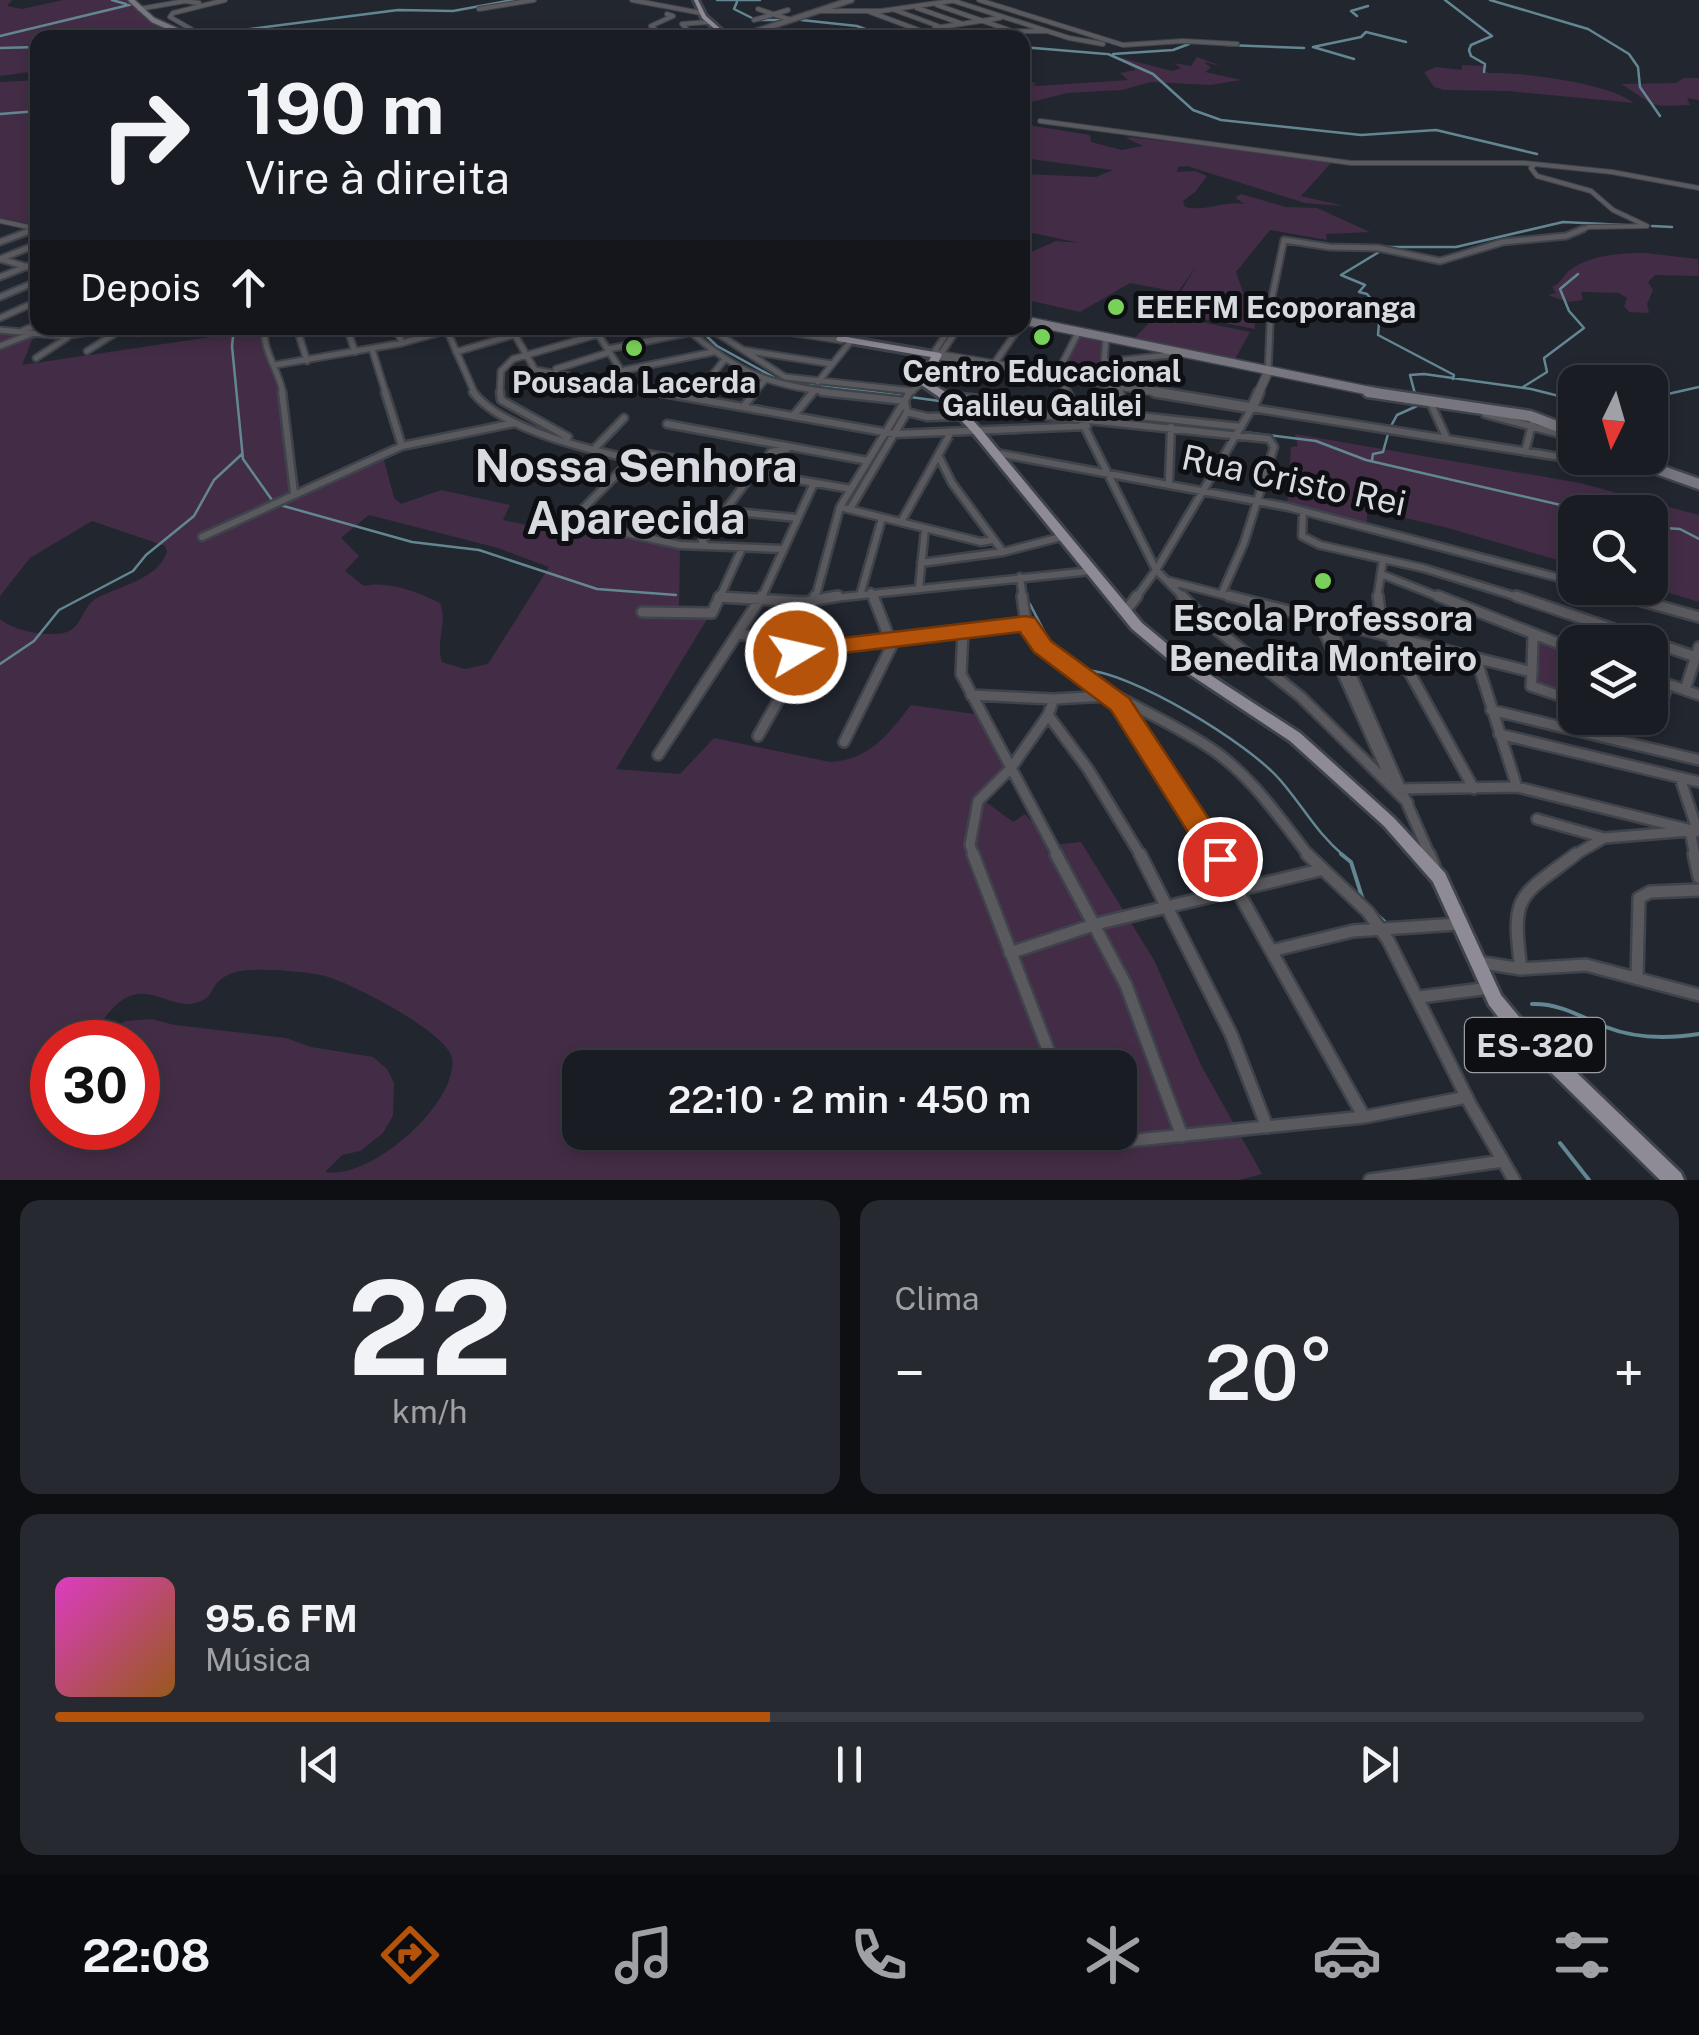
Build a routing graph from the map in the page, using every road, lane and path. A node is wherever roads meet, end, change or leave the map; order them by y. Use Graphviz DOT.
graph roads {
  1 [pos="132,0"];
  2 [pos="225,0"];
  3 [pos="534,0"];
  4 [pos="631,0"];
  5 [pos="696,0"];
  6 [pos="852,0"];
  7 [pos="957,0"];
  8 [pos="979,0"];
  9 [pos="203,4"];
  10 [pos="933,4"];
  11 [pos="912,7"];
  12 [pos="1001,7"];
  13 [pos="139,9"];
  14 [pos="480,9"];
  15 [pos="758,9"];
  16 [pos="667,10"];
  17 [pos="788,10"];
  18 [pos="892,10"];
  19 [pos="984,10"];
  20 [pos="818,12"];
  21 [pos="870,12"];
  22 [pos="702,13"];
  23 [pos="964,14"];
  24 [pos="770,16"];
  25 [pos="170,17"];
  26 [pos="1003,17"];
  27 [pos="1034,18"];
  28 [pos="153,20"];
  29 [pos="754,20"];
  30 [pos="791,20"];
  31 [pos="982,20"];
  32 [pos="1014,21"];
  33 [pos="709,22"];
  34 [pos="962,24"];
  35 [pos="942,27"];
  36 [pos="177,30"];
  37 [pos="192,30"];
  38 [pos="656,30"];
  39 [pos="687,30"];
  40 [pos="720,30"];
  41 [pos="758,30"];
  42 [pos="916,30"];
  43 [pos="925,30"];
  44 [pos="978,30"];
  45 [pos="1010,30"];
  46 [pos="1046,31"];
  47 [pos="1030,32"];
  48 [pos="1088,34"];
  49 [pos="1069,38"];
  50 [pos="1237,44"];
  51 [pos="1123,45"];
  52 [pos="1040,121"];
  53 [pos="1534,165"];
  54 [pos="1699,188"];
  55 [pos="0,224"];
  56 [pos="30,227"];
  57 [pos="30,231"];
  58 [pos="0,242"];
  59 [pos="30,247"];
  60 [pos="30,265"];
  61 [pos="26,266"];
  62 [pos="30,267"];
  63 [pos="0,277"];
  64 [pos="30,285"];
  65 [pos="0,297"];
  66 [pos="30,305"];
  67 [pos="0,318"];
  68 [pos="1030,323"];
  69 [pos="30,328"];
  70 [pos="0,330"];
  71 [pos="22,331"];
  72 [pos="1078,332"];
  73 [pos="30,334"];
  74 [pos="30,334"];
  75 [pos="48,335"];
  76 [pos="70,335"];
  77 [pos="112,335"];
  78 [pos="264,335"];
  79 [pos="299,335"];
  80 [pos="349,335"];
  81 [pos="399,335"];
  82 [pos="428,335"];
  83 [pos="449,335"];
  84 [pos="502,335"];
  85 [pos="515,335"];
  86 [pos="582,335"];
  87 [pos="599,335"];
  88 [pos="668,335"];
  89 [pos="693,335"];
  90 [pos="719,335"];
  91 [pos="813,335"];
  92 [pos="851,335"];
  93 [pos="861,335"];
  94 [pos="949,335"];
  95 [pos="1013,335"];
  96 [pos="64,336"];
  97 [pos="1106,337"];
  98 [pos="851,341"];
  99 [pos="402,344"];
  100 [pos="0,346"];
  101 [pos="372,349"];
  102 [pos="739,349"];
  103 [pos="86,351"];
  104 [pos="609,351"];
  105 [pos="355,352"];
  106 [pos="456,352"];
  107 [pos="713,352"];
  108 [pos="1188,353"];
  109 [pos="527,355"];
  110 [pos="937,355"];
  111 [pos="36,358"];
  112 [pos="726,359"];
  113 [pos="307,361"];
  114 [pos="1104,362"];
  115 [pos="832,364"];
  116 [pos="994,364"];
  117 [pos="276,365"];
  118 [pos="624,370"];
  119 [pos="551,371"];
  120 [pos="1268,372"];
  121 [pos="1057,374"];
  122 [pos="764,381"];
  123 [pos="818,382"];
  124 [pos="1115,385"];
  125 [pos="631,386"];
  126 [pos="814,391"];
  127 [pos="941,393"];
  128 [pos="907,396"];
  129 [pos="1177,396"];
  130 [pos="695,397"];
  131 [pos="1430,400"];
  132 [pos="744,406"];
  133 [pos="1252,408"];
  134 [pos="907,412"];
  135 [pos="1078,413"];
  136 [pos="1126,414"];
  137 [pos="794,415"];
  138 [pos="624,418"];
  139 [pos="514,423"];
  140 [pos="1172,423"];
  141 [pos="667,424"];
  142 [pos="1532,424"];
  143 [pos="1087,426"];
  144 [pos="1558,428"];
  145 [pos="976,430"];
  146 [pos="1237,431"];
  147 [pos="1558,431"];
  148 [pos="952,432"];
  149 [pos="891,433"];
  150 [pos="1447,439"];
  151 [pos="582,443"];
  152 [pos="402,446"];
  153 [pos="596,447"];
  154 [pos="812,450"];
  155 [pos="1525,452"];
  156 [pos="996,453"];
  157 [pos="637,454"];
  158 [pos="939,457"];
  159 [pos="1558,457"];
  160 [pos="868,462"];
  161 [pos="684,463"];
  162 [pos="730,469"];
  163 [pos="1108,470"];
  164 [pos="758,471"];
  165 [pos="1668,473"];
  166 [pos="722,476"];
  167 [pos="1169,480"];
  168 [pos="746,481"];
  169 [pos="814,482"];
  170 [pos="1699,484"];
  171 [pos="1204,488"];
  172 [pos="851,489"];
  173 [pos="294,492"];
  174 [pos="1258,500"];
  175 [pos="845,508"];
  176 [pos="726,511"];
  177 [pos="1302,511"];
  178 [pos="798,518"];
  179 [pos="882,518"];
  180 [pos="901,522"];
  181 [pos="925,529"];
  182 [pos="202,537"];
  183 [pos="1061,537"];
  184 [pos="992,540"];
  185 [pos="706,545"];
  186 [pos="742,548"];
  187 [pos="783,549"];
  188 [pos="1002,552"];
  189 [pos="1383,560"];
  190 [pos="922,563"];
  191 [pos="1156,570"];
  192 [pos="1091,571"];
  193 [pos="1381,574"];
  194 [pos="1020,577"];
  195 [pos="1558,577"];
  196 [pos="1166,580"];
  197 [pos="919,587"];
  198 [pos="866,592"];
  199 [pos="1222,593"];
  200 [pos="719,598"];
  201 [pos="760,600"];
  202 [pos="809,602"];
  203 [pos="1654,605"];
  204 [pos="642,612"];
  205 [pos="1125,612"];
  206 [pos="1322,617"];
  207 [pos="1699,618"];
  208 [pos="1026,624"];
  209 [pos="962,630"];
  210 [pos="738,634"];
  211 [pos="1390,634"];
  212 [pos="1533,635"];
  213 [pos="892,640"];
  214 [pos="797,644"];
  215 [pos="1558,644"];
  216 [pos="1698,652"];
  217 [pos="1476,658"];
  218 [pos="1532,672"];
  219 [pos="1668,684"];
  220 [pos="1685,690"];
  221 [pos="971,695"];
  222 [pos="1558,695"];
  223 [pos="1107,696"];
  224 [pos="1699,696"];
  225 [pos="1054,699"];
  226 [pos="1120,704"];
  227 [pos="1491,710"];
  228 [pos="1048,714"];
  229 [pos="1499,734"];
  230 [pos="758,736"];
  231 [pos="844,742"];
  232 [pos="1378,748"];
  233 [pos="1358,750"];
  234 [pos="658,755"];
  235 [pos="1699,760"];
  236 [pos="1011,768"];
  237 [pos="1680,778"];
  238 [pos="1699,782"];
  239 [pos="1398,787"];
  240 [pos="1516,787"];
  241 [pos="1474,789"];
  242 [pos="1414,816"];
  243 [pos="1537,819"];
  244 [pos="1390,822"];
  245 [pos="1696,831"];
  246 [pos="1604,838"];
  247 [pos="1320,870"];
  248 [pos="1699,877"];
  249 [pos="1439,878"];
  250 [pos="1240,890"];
  251 [pos="1699,890"];
  252 [pos="1169,908"];
  253 [pos="1096,924"];
  254 [pos="1460,924"];
  255 [pos="1378,928"];
  256 [pos="1275,950"];
  257 [pos="1010,953"];
  258 [pos="1478,962"];
  259 [pos="1521,969"];
  260 [pos="1637,977"];
  261 [pos="1490,988"];
  262 [pos="1699,995"];
  263 [pos="1420,997"];
  264 [pos="1048,1050"];
  265 [pos="1467,1097"];
  266 [pos="1364,1117"];
  267 [pos="1267,1127"];
  268 [pos="1182,1136"];
  269 [pos="1137,1140"];
  270 [pos="1504,1161"];
  271 [pos="1370,1180"];
  272 [pos="1514,1180"];
  273 [pos="1674,1180"];
  1 -- 13 [label="main road"];
  2 -- 9 [label="street"];
  3 -- 14 [label="street"];
  4 -- 16 [label="street"];
  5 -- 22 [label="main road"];
  6 -- 20 [label="street"];
  7 -- 10 [label="street"];
  7 -- 19 [label="street"];
  8 -- 12 [label="street"];
  9 -- 13 [label="street"];
  9 -- 25 [label="street"];
  10 -- 11 [label="street"];
  10 -- 23 [label="street"];
  11 -- 18 [label="street"];
  11 -- 34 [label="street"];
  12 -- 19 [label="street"];
  12 -- 27 [label="street"];
  13 -- 28 [label="main road"];
  15 -- 24 [label="street"];
  16 -- 22 [label="street"];
  16 -- 38 [label="street"];
  17 -- 24 [label="street"];
  18 -- 21 [label="street"];
  18 -- 35 [label="street"];
  19 -- 23 [label="street"];
  19 -- 26 [label="street"];
  20 -- 21 [label="street"];
  20 -- 30 [label="street"];
  21 -- 42 [label="street"];
  22 -- 33 [label="main road"];
  23 -- 31 [label="street"];
  24 -- 29 [label="street"];
  24 -- 30 [label="street"];
  25 -- 28 [label="street"];
  25 -- 37 [label="street"];
  26 -- 31 [label="street"];
  26 -- 32 [label="street"];
  27 -- 32 [label="street"];
  27 -- 48 [label="street"];
  28 -- 36 [label="main road"];
  30 -- 41 [label="street"];
  31 -- 34 [label="street"];
  31 -- 45 [label="street"];
  32 -- 46 [label="street"];
  33 -- 39 [label="street"];
  33 -- 40 [label="main road"];
  34 -- 35 [label="street"];
  34 -- 44 [label="street"];
  35 -- 43 [label="street"];
  46 -- 47 [label="street"];
  46 -- 49 [label="street"];
  48 -- 49 [label="street"];
  48 -- 51 [label="street"];
  49 -- 51 [label="street"];
  50 -- 51 [label="street"];
  52 -- 53 [label="street"];
  53 -- 54 [label="street"];
  53 -- 120 [label="street"];
  55 -- 56 [label="street"];
  57 -- 58 [label="street"];
  59 -- 61 [label="street"];
  60 -- 61 [label="street"];
  61 -- 62 [label="street"];
  61 -- 63 [label="street"];
  64 -- 65 [label="street"];
  66 -- 67 [label="street"];
  68 -- 72 [label="main road"];
  69 -- 71 [label="street"];
  70 -- 71 [label="street"];
  71 -- 73 [label="street"];
  72 -- 97 [label="main road"];
  72 -- 121 [label="street"];
  74 -- 100 [label="street"];
  75 -- 96 [label="street"];
  76 -- 96 [label="street"];
  77 -- 103 [label="street"];
  78 -- 117 [label="street"];
  79 -- 113 [label="street"];
  80 -- 105 [label="street"];
  81 -- 99 [label="street"];
  82 -- 99 [label="street"];
  83 -- 106 [label="street"];
  84 -- 106 [label="street"];
  85 -- 109 [label="street"];
  86 -- 109 [label="street"];
  87 -- 104 [label="street"];
  88 -- 104 [label="street"];
  89 -- 107 [label="street"];
  90 -- 102 [label="street"];
  91 -- 98 [label="street"];
  92 -- 98 [label="main road"];
  93 -- 98 [label="main road"];
  94 -- 110 [label="street"];
  95 -- 116 [label="street"];
  96 -- 111 [label="street"];
  97 -- 108 [label="main road"];
  97 -- 114 [label="street"];
  98 -- 110 [label="main road"];
  98 -- 115 [label="street"];
  99 -- 101 [label="street"];
  101 -- 105 [label="street"];
  101 -- 152 [label="street"];
  102 -- 115 [label="street"];
  102 -- 123 [label="street"];
  104 -- 118 [label="street"];
  104 -- 119 [label="street"];
  105 -- 113 [label="street"];
  106 -- 139 [label="street"];
  107 -- 112 [label="street"];
  107 -- 118 [label="street"];
  108 -- 114 [label="street"];
  108 -- 120 [label="main road"];
  109 -- 119 [label="street"];
  109 -- 151 [label="street"];
  110 -- 116 [label="street"];
  110 -- 127 [label="main road"];
  112 -- 122 [label="street"];
  112 -- 130 [label="street"];
  113 -- 117 [label="street"];
  114 -- 124 [label="street"];
  115 -- 123 [label="street"];
  116 -- 121 [label="street"];
  117 -- 173 [label="street"];
  118 -- 125 [label="street"];
  119 -- 125 [label="street"];
  120 -- 131 [label="main road"];
  120 -- 133 [label="street"];
  121 -- 124 [label="street"];
  121 -- 135 [label="street"];
  122 -- 126 [label="street"];
  122 -- 132 [label="street"];
  123 -- 128 [label="street"];
  124 -- 129 [label="street"];
  124 -- 136 [label="street"];
  125 -- 130 [label="street"];
  126 -- 128 [label="street"];
  126 -- 137 [label="street"];
  127 -- 128 [label="street"];
  127 -- 134 [label="street"];
  127 -- 135 [label="street"];
  127 -- 135 [label="street"];
  127 -- 145 [label="main road, ES-320"];
  128 -- 134 [label="street"];
  128 -- 149 [label="street"];
  129 -- 133 [label="street"];
  129 -- 140 [label="street"];
  130 -- 132 [label="street"];
  131 -- 142 [label="street"];
  131 -- 144 [label="main road"];
  131 -- 150 [label="street"];
  132 -- 137 [label="street"];
  133 -- 146 [label="street"];
  133 -- 150 [label="street"];
  134 -- 149 [label="street"];
  135 -- 136 [label="street"];
  135 -- 140 [label="street"];
  135 -- 143 [label="street"];
  136 -- 140 [label="street"];
  137 -- 149 [label="street"];
  138 -- 153 [label="street"];
  139 -- 151 [label="street"];
  139 -- 152 [label="street"];
  140 -- 146 [label="street"];
  140 -- 167 [label="street"];
  141 -- 154 [label="street"];
  142 -- 147 [label="street"];
  142 -- 155 [label="street"];
  143 -- 145 [label="street"];
  143 -- 163 [label="street"];
  145 -- 148 [label="street"];
  145 -- 156 [label="main road, ES-320"];
  146 -- 171 [label="street"];
  146 -- 174 [label="street"];
  148 -- 149 [label="street"];
  148 -- 158 [label="street"];
  149 -- 160 [label="street"];
  149 -- 175 [label="street"];
  150 -- 155 [label="street"];
  151 -- 153 [label="street"];
  152 -- 173 [label="street"];
  153 -- 157 [label="street"];
  154 -- 160 [label="street"];
  154 -- 164 [label="street"];
  155 -- 159 [label="street"];
  156 -- 163 [label="street, Rua Cristo Rei"];
  156 -- 183 [label="main road, ES-320"];
  157 -- 161 [label="street"];
  157 -- 185 [label="street"];
  158 -- 180 [label="street"];
  158 -- 184 [label="street"];
  160 -- 172 [label="street"];
  161 -- 162 [label="street"];
  161 -- 166 [label="street"];
  162 -- 164 [label="street"];
  162 -- 166 [label="street"];
  163 -- 167 [label="street, Rua Cristo Rei"];
  163 -- 191 [label="street"];
  164 -- 168 [label="street"];
  164 -- 169 [label="street"];
  165 -- 170 [label="main road"];
  166 -- 168 [label="street"];
  167 -- 171 [label="street, Rua Cristo Rei"];
  168 -- 176 [label="street"];
  169 -- 172 [label="street"];
  169 -- 178 [label="street"];
  171 -- 174 [label="street, Rua Cristo Rei"];
  171 -- 191 [label="street"];
  172 -- 175 [label="street"];
  173 -- 182 [label="street"];
  174 -- 177 [label="street, Rua Cristo Rei"];
  174 -- 199 [label="street"];
  175 -- 179 [label="street"];
  175 -- 202 [label="street"];
  176 -- 178 [label="street"];
  176 -- 185 [label="street"];
  177 -- 189 [label="street"];
  177 -- 195 [label="street, Rua Cristo Rei"];
  178 -- 187 [label="street"];
  179 -- 180 [label="street"];
  179 -- 198 [label="street"];
  180 -- 181 [label="street"];
  181 -- 184 [label="street"];
  181 -- 190 [label="street"];
  183 -- 188 [label="street"];
  183 -- 192 [label="main road, ES-320"];
  184 -- 188 [label="street"];
  185 -- 186 [label="street"];
  186 -- 187 [label="street"];
  186 -- 200 [label="street"];
  187 -- 201 [label="street"];
  188 -- 190 [label="street"];
  189 -- 193 [label="street"];
  189 -- 216 [label="street"];
  190 -- 197 [label="street"];
  191 -- 196 [label="street"];
  191 -- 205 [label="street"];
  192 -- 194 [label="street"];
  192 -- 205 [label="main road, ES-320"];
  193 -- 211 [label="street"];
  193 -- 212 [label="street"];
  194 -- 197 [label="street"];
  194 -- 208 [label="street"];
  196 -- 199 [label="street"];
  196 -- 233 [label="street"];
  197 -- 198 [label="street"];
  198 -- 202 [label="street"];
  198 -- 213 [label="street"];
  199 -- 206 [label="street"];
  200 -- 201 [label="street"];
  200 -- 204 [label="street"];
  201 -- 202 [label="street"];
  201 -- 210 [label="street"];
  202 -- 214 [label="street"];
  203 -- 207 [label="street"];
  205 -- 244 [label="main road, ES-320"];
  206 -- 211 [label="street"];
  206 -- 232 [label="street"];
  208 -- 209 [label="street"];
  208 -- 223 [label="street"];
  209 -- 213 [label="street"];
  209 -- 221 [label="street"];
  210 -- 214 [label="street"];
  210 -- 234 [label="street"];
  211 -- 217 [label="street"];
  211 -- 241 [label="street"];
  212 -- 215 [label="street"];
  212 -- 218 [label="street"];
  213 -- 214 [label="street"];
  213 -- 231 [label="street"];
  214 -- 230 [label="street"];
  216 -- 220 [label="street"];
  217 -- 218 [label="street"];
  217 -- 227 [label="street"];
  218 -- 222 [label="street"];
  219 -- 220 [label="street"];
  220 -- 224 [label="street"];
  221 -- 225 [label="street"];
  221 -- 236 [label="street"];
  223 -- 225 [label="street"];
  223 -- 226 [label="street"];
  225 -- 228 [label="street"];
  226 -- 247 [label="street"];
  226 -- 250 [label="street"];
  227 -- 229 [label="street"];
  227 -- 235 [label="street"];
  228 -- 236 [label="street"];
  228 -- 252 [label="street"];
  229 -- 237 [label="street"];
  229 -- 240 [label="street"];
  232 -- 233 [label="street"];
  232 -- 239 [label="street"];
  233 -- 239 [label="street"];
  236 -- 253 [label="street"];
  236 -- 257 [label="street"];
  237 -- 238 [label="street"];
  237 -- 245 [label="street"];
  239 -- 241 [label="street"];
  239 -- 242 [label="street"];
  240 -- 241 [label="street"];
  240 -- 245 [label="street"];
  242 -- 244 [label="street"];
  242 -- 249 [label="street"];
  243 -- 246 [label="street"];
  244 -- 249 [label="main road, ES-320"];
  245 -- 246 [label="street"];
  245 -- 248 [label="street"];
  246 -- 259 [label="street"];
  247 -- 250 [label="street"];
  247 -- 255 [label="street"];
  249 -- 254 [label="main road, ES-320"];
  250 -- 252 [label="street"];
  250 -- 256 [label="street"];
  251 -- 260 [label="street"];
  252 -- 253 [label="street"];
  252 -- 267 [label="street"];
  253 -- 257 [label="street"];
  253 -- 268 [label="street"];
  254 -- 255 [label="street"];
  254 -- 258 [label="main road, ES-320"];
  255 -- 256 [label="street"];
  255 -- 263 [label="street"];
  256 -- 266 [label="street"];
  257 -- 264 [label="street"];
  258 -- 259 [label="street"];
  258 -- 261 [label="main road, ES-320"];
  259 -- 260 [label="street"];
  260 -- 262 [label="street"];
  261 -- 263 [label="street"];
  261 -- 273 [label="main road, ES-320"];
  263 -- 265 [label="street"];
  265 -- 266 [label="street"];
  265 -- 270 [label="street"];
  266 -- 267 [label="street"];
  267 -- 268 [label="street"];
  268 -- 269 [label="street"];
  270 -- 271 [label="street"];
  270 -- 272 [label="street"];
}
